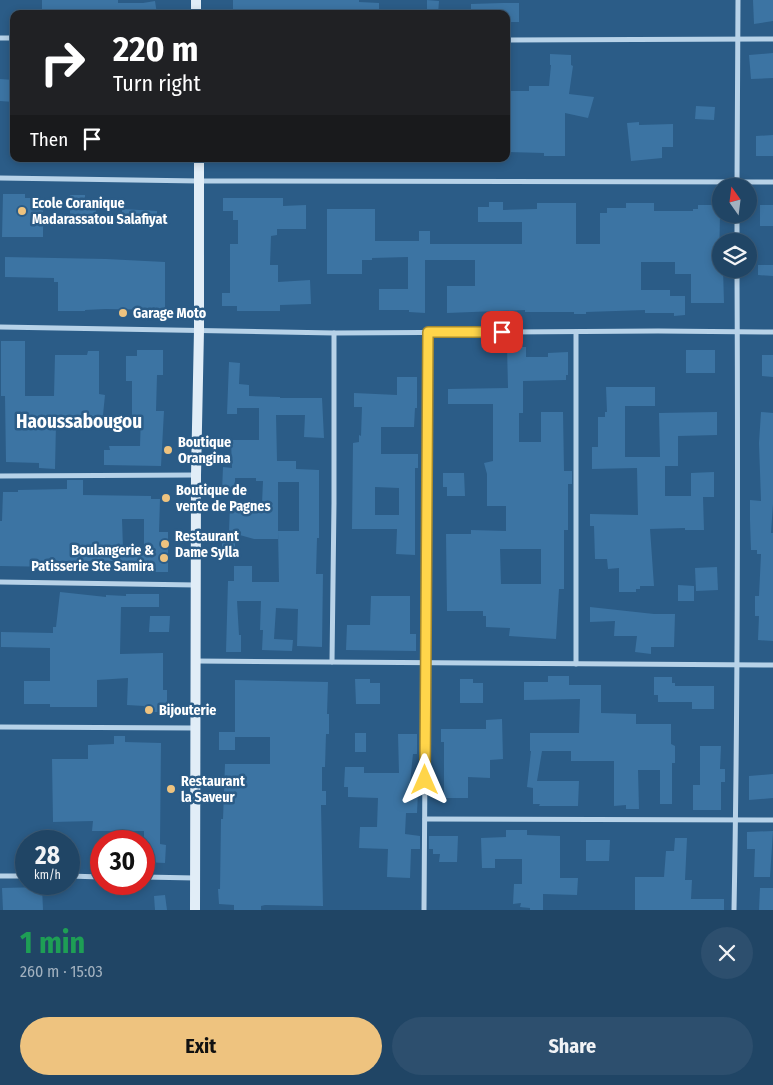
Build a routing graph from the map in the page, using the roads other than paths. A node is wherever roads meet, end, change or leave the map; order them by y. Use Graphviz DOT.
graph roads {
  1 [pos="738,0"];
  2 [pos="773,39"];
  3 [pos="510,40"];
  4 [pos="738,40"];
  5 [pos="198,162"];
  6 [pos="0,178"];
  7 [pos="737,178"];
  8 [pos="199,181"];
  9 [pos="773,182"];
  10 [pos="758,183"];
  11 [pos="712,185"];
  12 [pos="737,278"];
  13 [pos="0,327"];
  14 [pos="199,330"];
  15 [pos="737,331"];
  16 [pos="428,332"];
  17 [pos="576,332"];
  18 [pos="773,332"];
  19 [pos="334,334"];
  20 [pos="196,475"];
  21 [pos="0,476"];
  22 [pos="0,582"];
  23 [pos="196,585"];
  24 [pos="196,661"];
  25 [pos="332,662"];
  26 [pos="426,664"];
  27 [pos="576,664"];
  28 [pos="738,665"];
  29 [pos="773,665"];
  30 [pos="0,727"];
  31 [pos="195,728"];
  32 [pos="425,819"];
  33 [pos="773,820"];
  34 [pos="736,821"];
  35 [pos="0,876"];
  36 [pos="15,876"];
  37 [pos="155,877"];
  38 [pos="195,878"];
  39 [pos="195,910"];
  40 [pos="424,910"];
  41 [pos="734,910"];
  1 -- 4 [label="street"];
  2 -- 4 [label="street"];
  3 -- 4 [label="street"];
  4 -- 7 [label="street"];
  5 -- 8 [label="street"];
  6 -- 8 [label="street"];
  8 -- 11 [label="street"];
  8 -- 14 [label="street"];
  9 -- 10 [label="street"];
  12 -- 15 [label="street"];
  13 -- 14 [label="street"];
  14 -- 19 [label="street"];
  14 -- 20 [label="street"];
  15 -- 17 [label="street"];
  15 -- 18 [label="street"];
  15 -- 28 [label="street"];
  16 -- 17 [label="street"];
  16 -- 19 [label="street"];
  16 -- 26 [label="street"];
  17 -- 27 [label="street"];
  19 -- 25 [label="street"];
  20 -- 21 [label="street"];
  20 -- 23 [label="street"];
  22 -- 23 [label="street"];
  23 -- 24 [label="street"];
  24 -- 25 [label="street"];
  24 -- 31 [label="street"];
  25 -- 26 [label="street"];
  26 -- 27 [label="street"];
  26 -- 32 [label="street"];
  27 -- 28 [label="street"];
  28 -- 29 [label="street"];
  28 -- 34 [label="street"];
  30 -- 31 [label="street"];
  31 -- 38 [label="street"];
  32 -- 34 [label="street"];
  32 -- 40 [label="street"];
  33 -- 34 [label="street"];
  34 -- 41 [label="street"];
  35 -- 36 [label="street"];
  37 -- 38 [label="street"];
  38 -- 39 [label="street"];
}
